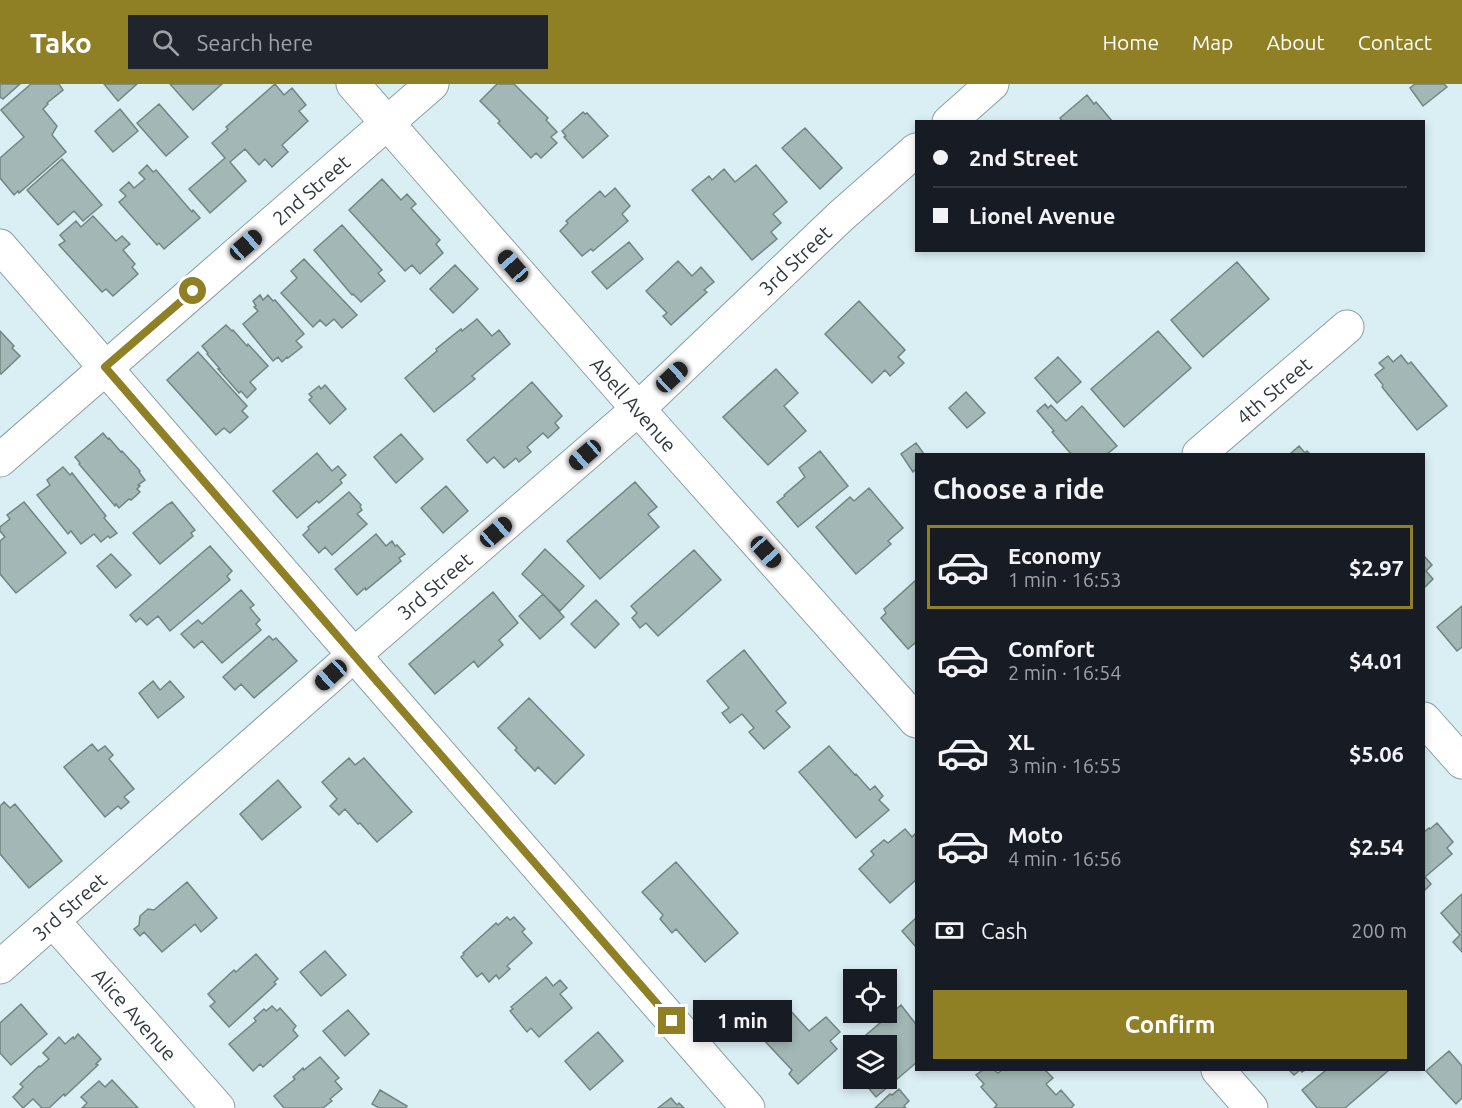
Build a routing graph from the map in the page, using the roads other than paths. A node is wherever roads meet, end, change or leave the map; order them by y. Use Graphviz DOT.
graph roads {
  1 [pos="353,84"];
  2 [pos="432,84"];
  3 [pos="992,84"];
  4 [pos="951,120"];
  5 [pos="387,123"];
  6 [pos="915,151"];
  7 [pos="0,246"];
  8 [pos="1347,327"];
  9 [pos="105,367"];
  10 [pos="638,409"];
  11 [pos="1200,453"];
  12 [pos="0,460"];
  13 [pos="354,655"];
  14 [pos="914,713"];
  15 [pos="1425,720"];
  16 [pos="1462,762"];
  17 [pos="53,921"];
  18 [pos="0,967"];
  19 [pos="1219,1071"];
  20 [pos="218,1108"];
  21 [pos="748,1108"];
  22 [pos="1251,1108"];
  1 -- 5 [label="street, Abell Avenue"];
  2 -- 5 [label="street, 2nd Street"];
  3 -- 4 [label="street"];
  5 -- 9 [label="street, 2nd Street"];
  5 -- 10 [label="street, Abell Avenue"];
  6 -- 10 [label="street, 3rd Street"];
  7 -- 9 [label="street"];
  8 -- 11 [label="street, 4th Street"];
  9 -- 12 [label="street, 2nd Street"];
  9 -- 13 [label="street"];
  10 -- 13 [label="street, 3rd Street"];
  10 -- 14 [label="street, Abell Avenue"];
  13 -- 17 [label="street, 3rd Street"];
  13 -- 21 [label="street"];
  15 -- 16 [label="street"];
  17 -- 18 [label="street, 3rd Street"];
  17 -- 20 [label="street, Alice Avenue"];
  19 -- 22 [label="street"];
}
